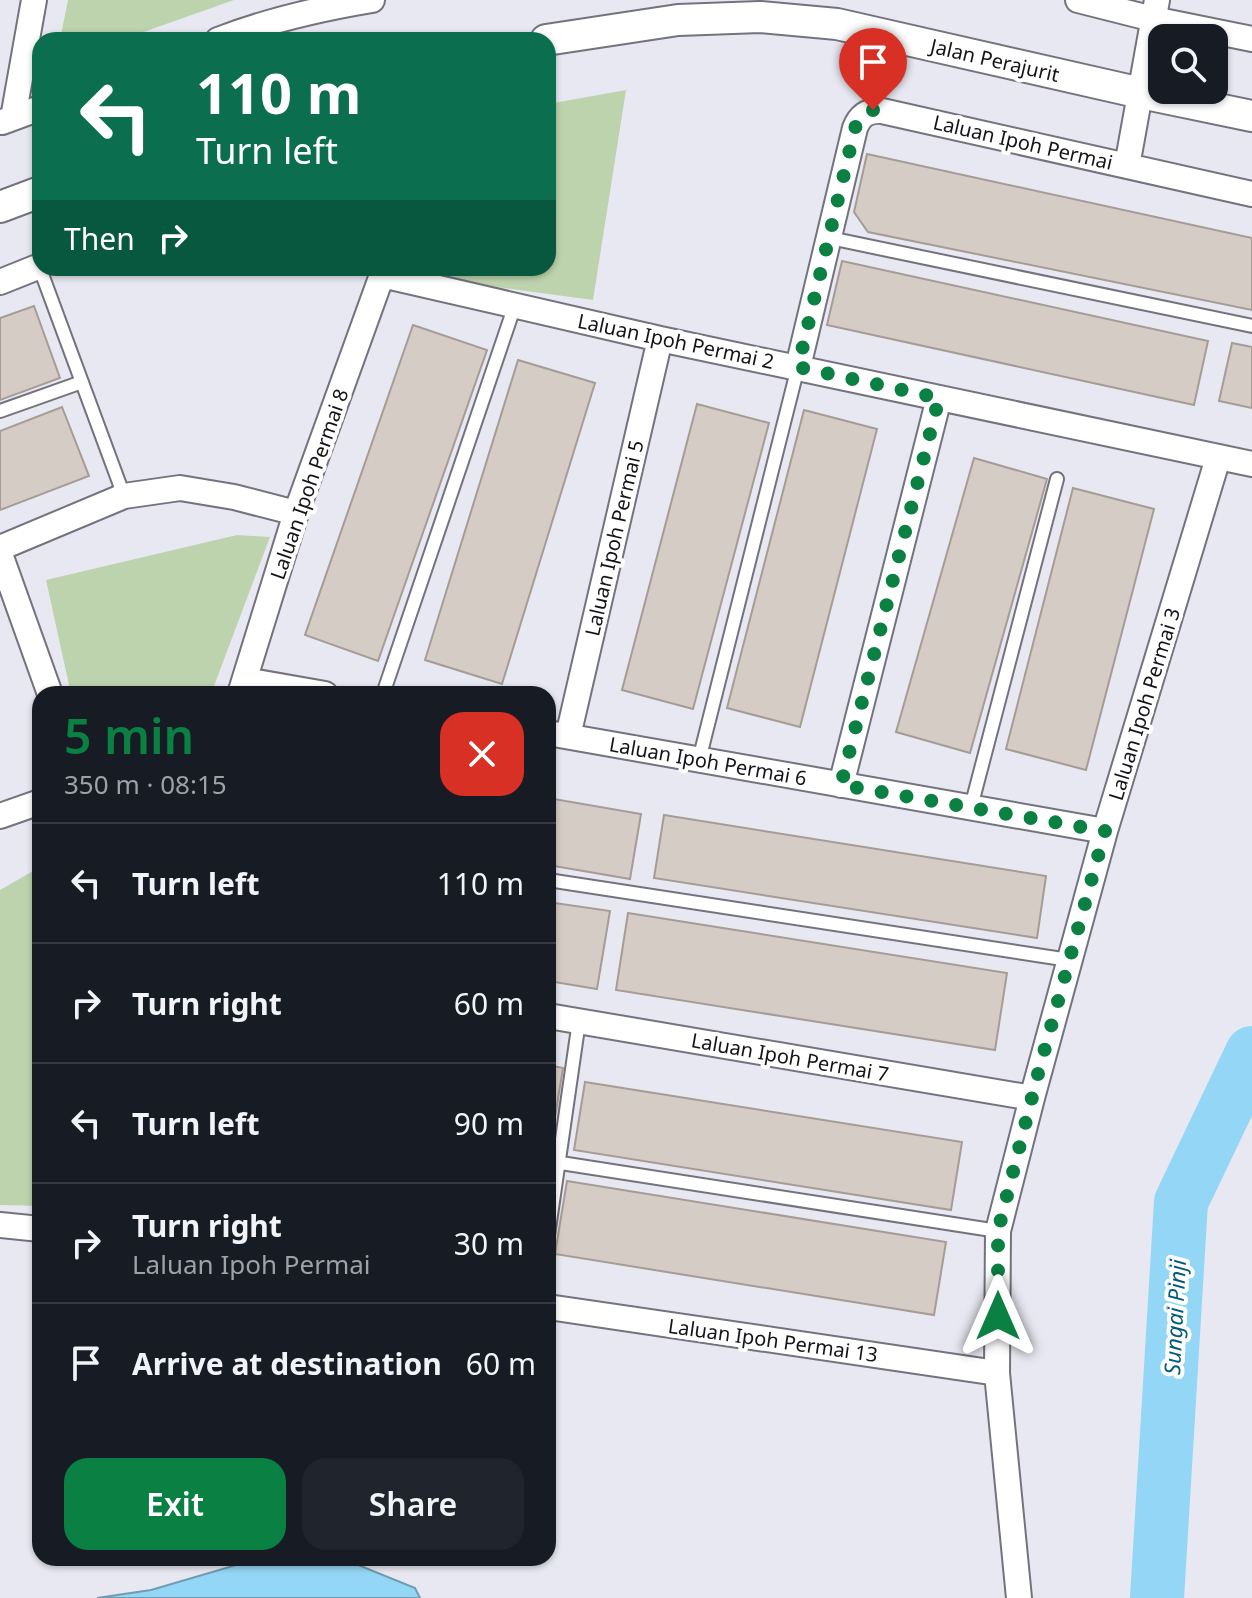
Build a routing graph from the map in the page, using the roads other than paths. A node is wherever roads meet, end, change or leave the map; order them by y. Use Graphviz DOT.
graph roads {
  1 [pos="34,0"];
  2 [pos="262,0"];
  3 [pos="372,0"];
  4 [pos="1078,0"];
  5 [pos="1155,10"];
  6 [pos="257,32"];
  7 [pos="556,38"];
  8 [pos="1252,39"];
  9 [pos="1141,93"];
  10 [pos="32,111"];
  11 [pos="1252,116"];
  12 [pos="7,120"];
  13 [pos="1127,166"];
  14 [pos="1252,194"];
  15 [pos="32,195"];
  16 [pos="0,207"];
  17 [pos="830,238"];
  18 [pos="32,269"];
  19 [pos="44,276"];
  20 [pos="379,276"];
  21 [pos="401,276"];
  22 [pos="0,282"];
  23 [pos="515,305"];
  24 [pos="1252,326"];
  25 [pos="660,339"];
  26 [pos="798,367"];
  27 [pos="82,382"];
  28 [pos="939,398"];
  29 [pos="0,411"];
  30 [pos="1218,458"];
  31 [pos="1252,464"];
  32 [pos="1057,479"];
  33 [pos="124,496"];
  34 [pos="296,513"];
  35 [pos="0,551"];
  36 [pos="47,686"];
  37 [pos="242,686"];
  38 [pos="386,686"];
  39 [pos="558,735"];
  40 [pos="699,760"];
  41 [pos="841,785"];
  42 [pos="32,805"];
  43 [pos="971,807"];
  44 [pos="0,816"];
  45 [pos="1105,831"];
  46 [pos="556,881"];
  47 [pos="1069,960"];
  48 [pos="556,1017"];
  49 [pos="579,1021"];
  50 [pos="1032,1098"];
  51 [pos="556,1146"];
  52 [pos="556,1162"];
  53 [pos="0,1225"];
  54 [pos="32,1228"];
  55 [pos="998,1231"];
  56 [pos="556,1308"];
  57 [pos="997,1373"];
  58 [pos="1019,1598"];
  1 -- 12 [label="street"];
  2 -- 6 [label="street"];
  3 -- 6 [label="street"];
  4 -- 5 [label="street"];
  5 -- 8 [label="street"];
  5 -- 9 [label="street"];
  7 -- 9 [label="street, Jalan Perajurit"];
  9 -- 11 [label="street, Jalan Perajurit"];
  9 -- 13 [label="street"];
  10 -- 12 [label="street"];
  13 -- 14 [label="street, Laluan Ipoh Permai"];
  13 -- 17 [label="street, Laluan Ipoh Permai"];
  15 -- 16 [label="street"];
  17 -- 24 [label="lane"];
  17 -- 26 [label="street, Laluan Ipoh Permai"];
  18 -- 22 [label="street"];
  19 -- 27 [label="lane"];
  20 -- 34 [label="street, Laluan Ipoh Permai 8"];
  21 -- 23 [label="street, Laluan Ipoh Permai 2"];
  23 -- 25 [label="street, Laluan Ipoh Permai 2"];
  23 -- 38 [label="lane"];
  25 -- 26 [label="street, Laluan Ipoh Permai 2"];
  25 -- 39 [label="street, Laluan Ipoh Permai 5"];
  26 -- 28 [label="street, Laluan Ipoh Permai 2"];
  26 -- 40 [label="lane"];
  27 -- 29 [label="lane"];
  27 -- 33 [label="lane"];
  28 -- 30 [label="street, Laluan Ipoh Permai 2"];
  28 -- 41 [label="street"];
  30 -- 31 [label="street, Laluan Ipoh Permai 2"];
  30 -- 45 [label="street, Laluan Ipoh Permai 3"];
  32 -- 43 [label="lane"];
  33 -- 34 [label="street"];
  33 -- 35 [label="street"];
  34 -- 37 [label="street, Laluan Ipoh Permai 8"];
  35 -- 36 [label="street"];
  39 -- 40 [label="street, Laluan Ipoh Permai 6"];
  40 -- 41 [label="street, Laluan Ipoh Permai 6"];
  41 -- 43 [label="street, Laluan Ipoh Permai 6"];
  42 -- 44 [label="street"];
  43 -- 45 [label="street, Laluan Ipoh Permai 6"];
  45 -- 47 [label="street, Laluan Ipoh Permai 3"];
  46 -- 47 [label="lane"];
  47 -- 50 [label="street, Laluan Ipoh Permai 3"];
  48 -- 49 [label="street, Laluan Ipoh Permai 7"];
  49 -- 50 [label="street, Laluan Ipoh Permai 7"];
  49 -- 51 [label="lane"];
  50 -- 55 [label="street, Laluan Ipoh Permai 3"];
  52 -- 55 [label="lane"];
  53 -- 54 [label="street"];
  55 -- 57 [label="street, Laluan Ipoh Permai 3"];
  56 -- 57 [label="street, Laluan Ipoh Permai 13"];
  57 -- 58 [label="street, Laluan Ipoh Permai 3"];
}
